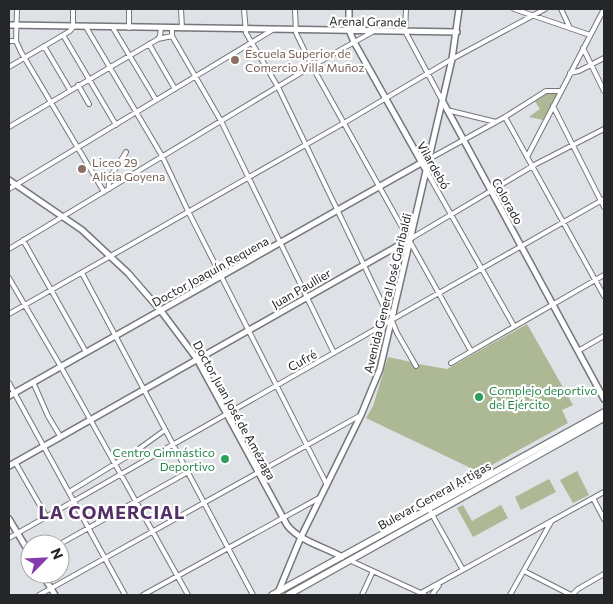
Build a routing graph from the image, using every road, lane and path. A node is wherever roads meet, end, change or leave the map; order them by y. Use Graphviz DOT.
graph roads {
  1 [pos="17,9"];
  2 [pos="73,9"];
  3 [pos="129,9"];
  4 [pos="182,9"];
  5 [pos="244,9"];
  6 [pos="295,9"];
  7 [pos="349,9"];
  8 [pos="406,9"];
  9 [pos="459,9"];
  10 [pos="514,9"];
  11 [pos="545,9"];
  12 [pos="561,9"];
  13 [pos="604,9"];
  14 [pos="532,15"];
  15 [pos="17,25"];
  16 [pos="9,26"];
  17 [pos="73,27"];
  18 [pos="86,27"];
  19 [pos="113,28"];
  20 [pos="129,28"];
  21 [pos="160,28"];
  22 [pos="172,28"];
  23 [pos="182,28"];
  24 [pos="570,28"];
  25 [pos="245,29"];
  26 [pos="274,29"];
  27 [pos="296,30"];
  28 [pos="349,30"];
  29 [pos="374,31"];
  30 [pos="405,31"];
  31 [pos="456,32"];
  32 [pos="63,35"];
  33 [pos="590,35"];
  34 [pos="172,36"];
  35 [pos="158,39"];
  36 [pos="9,41"];
  37 [pos="16,41"];
  38 [pos="251,42"];
  39 [pos="354,42"];
  40 [pos="149,44"];
  41 [pos="44,46"];
  42 [pos="583,48"];
  43 [pos="130,56"];
  44 [pos="24,58"];
  45 [pos="604,58"];
  46 [pos="452,59"];
  47 [pos="591,65"];
  48 [pos="312,66"];
  49 [pos="9,67"];
  50 [pos="110,67"];
  51 [pos="570,73"];
  52 [pos="427,74"];
  53 [pos="194,78"];
  54 [pos="89,79"];
  55 [pos="78,86"];
  56 [pos="278,88"];
  57 [pos="175,89"];
  58 [pos="70,90"];
  59 [pos="561,91"];
  60 [pos="604,91"];
  61 [pos="385,98"];
  62 [pos="156,100"];
  63 [pos="50,102"];
  64 [pos="443,102"];
  65 [pos="89,104"];
  66 [pos="553,106"];
  67 [pos="447,110"];
  68 [pos="136,112"];
  69 [pos="505,117"];
  70 [pos="221,122"];
  71 [pos="496,122"];
  72 [pos="344,123"];
  73 [pos="116,124"];
  74 [pos="9,126"];
  75 [pos="604,128"];
  76 [pos="463,140"];
  77 [pos="305,144"];
  78 [pos="573,145"];
  79 [pos="77,148"];
  80 [pos="126,152"];
  81 [pos="162,156"];
  82 [pos="527,157"];
  83 [pos="429,159"];
  84 [pos="421,163"];
  85 [pos="532,166"];
  86 [pos="427,172"];
  87 [pos="248,176"];
  88 [pos="9,180"];
  89 [pos="16,185"];
  90 [pos="380,187"];
  91 [pos="9,189"];
  92 [pos="109,189"];
  93 [pos="104,192"];
  94 [pos="491,192"];
  95 [pos="602,200"];
  96 [pos="604,207"];
  97 [pos="188,211"];
  98 [pos="337,211"];
  99 [pos="450,214"];
  100 [pos="63,216"];
  101 [pos="563,222"];
  102 [pos="410,239"];
  103 [pos="24,240"];
  104 [pos="281,243"];
  105 [pos="521,246"];
  106 [pos="9,249"];
  107 [pos="110,256"];
  108 [pos="363,264"];
  109 [pos="481,268"];
  110 [pos="82,273"];
  111 [pos="604,275"];
  112 [pos="221,277"];
  113 [pos="9,278"];
  114 [pos="595,280"];
  115 [pos="51,290"];
  116 [pos="439,292"];
  117 [pos="306,296"];
  118 [pos="604,296"];
  119 [pos="553,304"];
  120 [pos="24,305"];
  121 [pos="161,311"];
  122 [pos="386,311"];
  123 [pos="394,312"];
  124 [pos="9,314"];
  125 [pos="392,320"];
  126 [pos="386,324"];
  127 [pos="514,326"];
  128 [pos="248,330"];
  129 [pos="397,332"];
  130 [pos="389,334"];
  131 [pos="115,336"];
  132 [pos="604,336"];
  133 [pos="472,351"];
  134 [pos="578,351"];
  135 [pos="86,352"];
  136 [pos="334,353"];
  137 [pos="197,359"];
  138 [pos="451,362"];
  139 [pos="416,366"];
  140 [pos="61,367"];
  141 [pos="33,382"];
  142 [pos="9,383"];
  143 [pos="276,386"];
  144 [pos="144,388"];
  145 [pos="11,394"];
  146 [pos="604,399"];
  147 [pos="604,412"];
  148 [pos="227,415"];
  149 [pos="361,415"];
  150 [pos="604,418"];
  151 [pos="90,419"];
  152 [pos="165,430"];
  153 [pos="60,436"];
  154 [pos="174,445"];
  155 [pos="306,445"];
  156 [pos="43,446"];
  157 [pos="15,462"];
  158 [pos="115,463"];
  159 [pos="9,466"];
  160 [pos="188,472"];
  161 [pos="258,472"];
  162 [pos="121,475"];
  163 [pos="327,485"];
  164 [pos="70,492"];
  165 [pos="604,492"];
  166 [pos="321,496"];
  167 [pos="593,498"];
  168 [pos="75,501"];
  169 [pos="136,502"];
  170 [pos="204,502"];
  171 [pos="430,512"];
  172 [pos="46,516"];
  173 [pos="282,517"];
  174 [pos="9,519"];
  175 [pos="604,519"];
  176 [pos="552,520"];
  177 [pos="89,528"];
  178 [pos="152,531"];
  179 [pos="17,533"];
  180 [pos="301,537"];
  181 [pos="9,538"];
  182 [pos="20,538"];
  183 [pos="70,538"];
  184 [pos="228,548"];
  185 [pos="342,557"];
  186 [pos="105,558"];
  187 [pos="350,561"];
  188 [pos="463,570"];
  189 [pos="373,571"];
  190 [pos="524,571"];
  191 [pos="604,574"];
  192 [pos="177,576"];
  193 [pos="321,577"];
  194 [pos="305,578"];
  195 [pos="442,582"];
  196 [pos="48,584"];
  197 [pos="309,584"];
  198 [pos="51,589"];
  199 [pos="423,594"];
  200 [pos="39,595"];
  201 [pos="55,595"];
  202 [pos="125,595"];
  203 [pos="143,595"];
  204 [pos="188,595"];
  205 [pos="253,595"];
  206 [pos="276,595"];
  207 [pos="288,595"];
  208 [pos="362,595"];
  209 [pos="432,595"];
  210 [pos="510,595"];
  211 [pos="572,595"];
  1 -- 15 [label="street"];
  2 -- 17 [label="street"];
  3 -- 20 [label="street"];
  4 -- 23 [label="street"];
  5 -- 25 [label="street"];
  6 -- 27 [label="street"];
  7 -- 28 [label="street, Vilardebó"];
  8 -- 30 [label="street, Colorado"];
  9 -- 31 [label="street, Avenida General José Garibaldi"];
  10 -- 14 [label="street"];
  11 -- 14 [label="street"];
  12 -- 24 [label="street"];
  13 -- 33 [label="street"];
  14 -- 24 [label="street"];
  14 -- 46 [label="street"];
  15 -- 16 [label="street, Arenal Grande"];
  15 -- 17 [label="street, Arenal Grande"];
  15 -- 37 [label="street"];
  17 -- 18 [label="street, Arenal Grande"];
  17 -- 32 [label="street"];
  18 -- 19 [label="street, Arenal Grande"];
  18 -- 50 [label="street"];
  19 -- 20 [label="street, Arenal Grande"];
  19 -- 43 [label="street"];
  20 -- 21 [label="street, Arenal Grande"];
  21 -- 22 [label="street, Arenal Grande"];
  21 -- 35 [label="street"];
  22 -- 23 [label="street, Arenal Grande"];
  22 -- 34 [label="street"];
  23 -- 25 [label="street, Arenal Grande"];
  24 -- 33 [label="street"];
  25 -- 26 [label="street, Arenal Grande"];
  25 -- 38 [label="street"];
  26 -- 27 [label="street, Arenal Grande"];
  26 -- 38 [label="street"];
  27 -- 28 [label="street, Arenal Grande"];
  27 -- 48 [label="street"];
  28 -- 29 [label="street, Arenal Grande"];
  28 -- 39 [label="street, Vilardebó"];
  29 -- 30 [label="street, Arenal Grande"];
  29 -- 39 [label="street"];
  30 -- 31 [label="street, Arenal Grande"];
  30 -- 52 [label="street, Colorado"];
  31 -- 46 [label="street, Avenida General José Garibaldi"];
  32 -- 41 [label="street"];
  32 -- 54 [label="street"];
  33 -- 42 [label="street"];
  34 -- 35 [label="street"];
  34 -- 53 [label="street"];
  35 -- 40 [label="street"];
  36 -- 37 [label="street"];
  37 -- 44 [label="street"];
  38 -- 53 [label="street"];
  38 -- 56 [label="street"];
  39 -- 48 [label="street"];
  39 -- 61 [label="street, Vilardebó"];
  40 -- 43 [label="street"];
  40 -- 57 [label="street"];
  41 -- 44 [label="street"];
  41 -- 58 [label="street"];
  42 -- 47 [label="street"];
  42 -- 51 [label="street"];
  43 -- 50 [label="street"];
  43 -- 62 [label="street"];
  44 -- 49 [label="street"];
  44 -- 63 [label="street"];
  45 -- 47 [label="street"];
  46 -- 52 [label="street"];
  46 -- 64 [label="street, Avenida General José Garibaldi"];
  47 -- 51 [label="street"];
  47 -- 60 [label="street"];
  48 -- 56 [label="street"];
  48 -- 72 [label="street"];
  50 -- 54 [label="street"];
  50 -- 68 [label="street"];
  51 -- 59 [label="street"];
  52 -- 61 [label="street"];
  52 -- 64 [label="street, Colorado"];
  53 -- 57 [label="street"];
  53 -- 70 [label="street"];
  54 -- 55 [label="street"];
  54 -- 73 [label="street"];
  55 -- 58 [label="street"];
  55 -- 65 [label="street"];
  56 -- 70 [label="street"];
  56 -- 77 [label="street"];
  57 -- 62 [label="street"];
  58 -- 63 [label="street"];
  59 -- 66 [label="street"];
  59 -- 69 [label="street"];
  61 -- 72 [label="street"];
  61 -- 84 [label="street, Vilardebó"];
  62 -- 68 [label="street"];
  63 -- 74 [label="street"];
  63 -- 79 [label="street"];
  64 -- 67 [label="street, Colorado"];
  64 -- 83 [label="street, Avenida General José Garibaldi"];
  66 -- 78 [label="street"];
  66 -- 82 [label="street"];
  67 -- 71 [label="street"];
  67 -- 76 [label="street, Colorado"];
  68 -- 73 [label="street"];
  68 -- 81 [label="street"];
  69 -- 71 [label="street"];
  69 -- 82 [label="street"];
  70 -- 81 [label="street"];
  70 -- 87 [label="street"];
  71 -- 76 [label="street"];
  72 -- 77 [label="street"];
  72 -- 90 [label="street"];
  73 -- 79 [label="street"];
  75 -- 78 [label="street, Juan Paullier"];
  76 -- 83 [label="street"];
  76 -- 94 [label="street, Colorado"];
  77 -- 87 [label="street"];
  77 -- 98 [label="street"];
  78 -- 85 [label="street, Juan Paullier"];
  78 -- 95 [label="street"];
  79 -- 89 [label="street"];
  79 -- 93 [label="street"];
  80 -- 92 [label="street"];
  81 -- 92 [label="street"];
  81 -- 97 [label="street"];
  82 -- 85 [label="street"];
  83 -- 86 [label="street, Avenida General José Garibaldi"];
  84 -- 86 [label="street, Vilardebó"];
  84 -- 90 [label="street, Doctor Joaquín Requena"];
  85 -- 94 [label="street, Juan Paullier"];
  85 -- 101 [label="street"];
  86 -- 99 [label="street, Vilardebó"];
  86 -- 102 [label="street, Avenida General José Garibaldi"];
  87 -- 97 [label="street"];
  87 -- 104 [label="street"];
  88 -- 89 [label="street, Doctor Juan José de Amézaga"];
  89 -- 91 [label="street"];
  89 -- 100 [label="street, Doctor Juan José de Amézaga"];
  90 -- 98 [label="street, Doctor Joaquín Requena"];
  90 -- 102 [label="street"];
  92 -- 93 [label="street"];
  93 -- 100 [label="street"];
  94 -- 99 [label="street, Juan Paullier"];
  94 -- 105 [label="street, Colorado"];
  95 -- 96 [label="street"];
  95 -- 101 [label="street, Cufré"];
  97 -- 107 [label="street"];
  97 -- 112 [label="street"];
  98 -- 104 [label="street, Doctor Joaquín Requena"];
  98 -- 108 [label="street"];
  99 -- 102 [label="street, Juan Paullier"];
  99 -- 109 [label="street, Vilardebó"];
  100 -- 103 [label="street"];
  100 -- 107 [label="street, Doctor Juan José de Amézaga"];
  101 -- 105 [label="street, Cufré"];
  101 -- 114 [label="street"];
  102 -- 108 [label="street, Juan Paullier"];
  102 -- 116 [label="street"];
  102 -- 123 [label="street, Avenida General José Garibaldi"];
  103 -- 106 [label="street"];
  103 -- 115 [label="street"];
  104 -- 112 [label="street, Doctor Joaquín Requena"];
  104 -- 117 [label="street"];
  105 -- 109 [label="street, Cufré"];
  105 -- 119 [label="street, Colorado"];
  107 -- 110 [label="street"];
  107 -- 121 [label="street, Doctor Juan José de Amézaga"];
  108 -- 117 [label="street, Juan Paullier"];
  108 -- 122 [label="street"];
  109 -- 116 [label="street, Cufré"];
  109 -- 127 [label="street, Vilardebó"];
  110 -- 115 [label="street"];
  110 -- 131 [label="street"];
  111 -- 114 [label="street"];
  112 -- 121 [label="street, Doctor Joaquín Requena"];
  112 -- 128 [label="street"];
  113 -- 120 [label="street"];
  114 -- 118 [label="street"];
  114 -- 119 [label="street"];
  115 -- 120 [label="street"];
  115 -- 135 [label="street"];
  116 -- 125 [label="street, Cufré"];
  116 -- 133 [label="street"];
  117 -- 128 [label="street, Juan Paullier"];
  117 -- 136 [label="street"];
  119 -- 127 [label="street"];
  119 -- 134 [label="street, Colorado"];
  120 -- 124 [label="street"];
  120 -- 140 [label="street"];
  121 -- 131 [label="street, Doctor Joaquín Requena"];
  121 -- 137 [label="street, Doctor Juan José de Amézaga"];
  122 -- 123 [label="street"];
  122 -- 126 [label="street"];
  123 -- 125 [label="street, Avenida General José Garibaldi"];
  125 -- 126 [label="street, Cufré"];
  125 -- 129 [label="street"];
  125 -- 130 [label="street, Avenida General José Garibaldi"];
  126 -- 136 [label="street, Cufré"];
  127 -- 133 [label="street"];
  128 -- 137 [label="street, Juan Paullier"];
  128 -- 143 [label="street"];
  129 -- 130 [label="street"];
  129 -- 139 [label="street"];
  130 -- 149 [label="street, Avenida General José Garibaldi"];
  131 -- 135 [label="street, Doctor Joaquín Requena"];
  131 -- 144 [label="street"];
  132 -- 134 [label="street"];
  133 -- 138 [label="street"];
  134 -- 146 [label="street, Colorado"];
  135 -- 140 [label="street, Doctor Joaquín Requena"];
  136 -- 143 [label="street, Cufré"];
  137 -- 144 [label="street, Juan Paullier"];
  137 -- 148 [label="street, Doctor Juan José de Amézaga"];
  140 -- 141 [label="street, Doctor Joaquín Requena"];
  140 -- 151 [label="street"];
  141 -- 145 [label="street, Doctor Joaquín Requena"];
  141 -- 153 [label="street"];
  142 -- 145 [label="street"];
  143 -- 148 [label="street, Cufré"];
  143 -- 155 [label="street"];
  144 -- 151 [label="street, Juan Paullier"];
  144 -- 152 [label="street"];
  145 -- 156 [label="street"];
  147 -- 171 [label="main road, Bulevar General Artigas"];
  148 -- 154 [label="street, Cufré"];
  148 -- 161 [label="street, Doctor Juan José de Amézaga"];
  149 -- 155 [label="street"];
  149 -- 163 [label="street, Avenida General José Garibaldi"];
  150 -- 171 [label="main road, Bulevar General Artigas"];
  151 -- 153 [label="street, Juan Paullier"];
  151 -- 158 [label="street"];
  152 -- 154 [label="street"];
  152 -- 158 [label="street"];
  153 -- 156 [label="street, Juan Paullier"];
  154 -- 160 [label="street"];
  154 -- 162 [label="street, Cufré"];
  155 -- 161 [label="street"];
  155 -- 163 [label="street"];
  156 -- 157 [label="street, Juan Paullier"];
  156 -- 164 [label="street"];
  157 -- 159 [label="street, Juan Paullier"];
  157 -- 172 [label="street"];
  158 -- 162 [label="street"];
  158 -- 164 [label="street"];
  160 -- 169 [label="street"];
  160 -- 170 [label="street"];
  161 -- 170 [label="street"];
  161 -- 173 [label="street, Doctor Juan José de Amézaga"];
  162 -- 168 [label="street, Cufré"];
  162 -- 169 [label="street"];
  163 -- 166 [label="street, Avenida General José Garibaldi"];
  164 -- 168 [label="street"];
  165 -- 167 [label="street"];
  166 -- 173 [label="street"];
  166 -- 180 [label="street, Avenida General José Garibaldi"];
  167 -- 175 [label="street"];
  167 -- 176 [label="street"];
  168 -- 172 [label="street, Cufré"];
  168 -- 177 [label="street"];
  169 -- 177 [label="street"];
  169 -- 178 [label="street"];
  170 -- 178 [label="street"];
  170 -- 184 [label="street"];
  171 -- 185 [label="main road, Bulevar General Artigas"];
  171 -- 187 [label="main road, Bulevar General Artigas"];
  171 -- 188 [label="street"];
  172 -- 179 [label="street, Cufré"];
  173 -- 180 [label="street, Doctor Juan José de Amézaga"];
  173 -- 184 [label="street"];
  174 -- 179 [label="street"];
  176 -- 188 [label="street"];
  176 -- 190 [label="street"];
  177 -- 183 [label="street"];
  177 -- 186 [label="street"];
  178 -- 186 [label="street"];
  178 -- 192 [label="street"];
  179 -- 181 [label="street, Cufré"];
  179 -- 182 [label="street"];
  180 -- 185 [label="street, Doctor Juan José de Amézaga"];
  180 -- 206 [label="street, Avenida General José Garibaldi"];
  184 -- 192 [label="street"];
  184 -- 205 [label="street"];
  185 -- 187 [label="street"];
  185 -- 193 [label="main road"];
  185 -- 194 [label="main road, Bulevar General Artigas"];
  186 -- 198 [label="street"];
  186 -- 202 [label="street"];
  187 -- 189 [label="street"];
  187 -- 193 [label="main road, Bulevar General Artigas"];
  188 -- 195 [label="street"];
  189 -- 199 [label="street"];
  189 -- 208 [label="street"];
  190 -- 210 [label="street"];
  190 -- 211 [label="street"];
  191 -- 211 [label="street"];
  192 -- 203 [label="street"];
  192 -- 204 [label="street"];
  193 -- 197 [label="main road, Bulevar General Artigas"];
  194 -- 197 [label="street"];
  194 -- 206 [label="main road, Bulevar General Artigas"];
  195 -- 199 [label="street"];
  195 -- 209 [label="street"];
  196 -- 198 [label="street"];
  197 -- 207 [label="main road, Bulevar General Artigas"];
  198 -- 200 [label="street"];
  198 -- 201 [label="street"];
}
